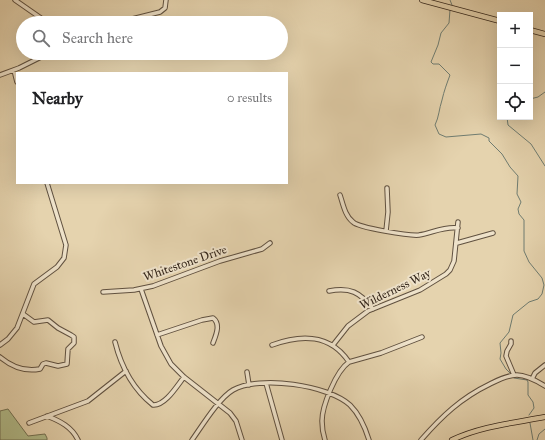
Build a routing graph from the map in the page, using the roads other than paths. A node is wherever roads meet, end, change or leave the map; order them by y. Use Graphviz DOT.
graph roads {
  1 [pos="15,0"];
  2 [pos="166,0"];
  3 [pos="422,0"];
  4 [pos="38,16"];
  5 [pos="144,16"];
  6 [pos="497,20"];
  7 [pos="533,31"];
  8 [pos="545,34"];
  9 [pos="35,60"];
  10 [pos="14,70"];
  11 [pos="0,75"];
  12 [pos="16,78"];
  13 [pos="47,184"];
  14 [pos="387,188"];
  15 [pos="340,195"];
  16 [pos="458,222"];
  17 [pos="458,228"];
  18 [pos="386,231"];
  19 [pos="493,233"];
  20 [pos="270,243"];
  21 [pos="457,244"];
  22 [pos="142,289"];
  23 [pos="329,291"];
  24 [pos="103,292"];
  25 [pos="373,308"];
  26 [pos="23,314"];
  27 [pos="158,334"];
  28 [pos="422,337"];
  29 [pos="511,341"];
  30 [pos="115,342"];
  31 [pos="213,343"];
  32 [pos="272,345"];
  33 [pos="333,345"];
  34 [pos="0,346"];
  35 [pos="0,357"];
  36 [pos="349,362"];
  37 [pos="545,365"];
  38 [pos="126,372"];
  39 [pos="247,372"];
  40 [pos="514,375"];
  41 [pos="184,377"];
  42 [pos="532,379"];
  43 [pos="266,384"];
  44 [pos="248,385"];
  45 [pos="545,386"];
  46 [pos="330,393"];
  47 [pos="219,404"];
  48 [pos="58,412"];
  49 [pos="46,416"];
  50 [pos="545,417"];
  51 [pos="59,421"];
  52 [pos="29,423"];
  53 [pos="78,440"];
  54 [pos="192,440"];
  55 [pos="242,440"];
  56 [pos="282,440"];
  57 [pos="325,440"];
  58 [pos="369,440"];
  59 [pos="421,440"];
  60 [pos="452,440"];
  1 -- 4 [label="street"];
  2 -- 5 [label="street"];
  3 -- 6 [label="main road"];
  7 -- 8 [label="main road"];
  9 -- 10 [label="street"];
  10 -- 11 [label="street"];
  10 -- 12 [label="street"];
  13 -- 26 [label="street"];
  14 -- 18 [label="street"];
  15 -- 18 [label="street"];
  16 -- 17 [label="street, Wilderness Way"];
  17 -- 18 [label="street"];
  17 -- 21 [label="street, Wilderness Way"];
  19 -- 21 [label="street"];
  20 -- 22 [label="street, Whitestone Drive"];
  21 -- 25 [label="street, Wilderness Way"];
  22 -- 24 [label="street, Whitestone Drive"];
  22 -- 27 [label="street"];
  23 -- 25 [label="street"];
  25 -- 33 [label="street, Wilderness Way"];
  26 -- 34 [label="street"];
  26 -- 35 [label="street"];
  27 -- 31 [label="street"];
  27 -- 41 [label="street"];
  28 -- 36 [label="street"];
  29 -- 40 [label="street"];
  30 -- 38 [label="street"];
  32 -- 33 [label="street"];
  33 -- 36 [label="street"];
  36 -- 46 [label="street"];
  37 -- 42 [label="street"];
  38 -- 41 [label="street"];
  38 -- 48 [label="street"];
  39 -- 44 [label="street"];
  40 -- 42 [label="street"];
  40 -- 59 [label="street"];
  41 -- 47 [label="street"];
  42 -- 45 [label="street"];
  43 -- 44 [label="street"];
  43 -- 46 [label="street"];
  43 -- 56 [label="street"];
  44 -- 47 [label="street"];
  46 -- 57 [label="street"];
  46 -- 58 [label="street"];
  47 -- 54 [label="street"];
  47 -- 55 [label="street"];
  48 -- 49 [label="street"];
  48 -- 51 [label="street"];
  49 -- 51 [label="street"];
  49 -- 52 [label="street"];
  50 -- 60 [label="main road"];
  51 -- 53 [label="street"];
}
